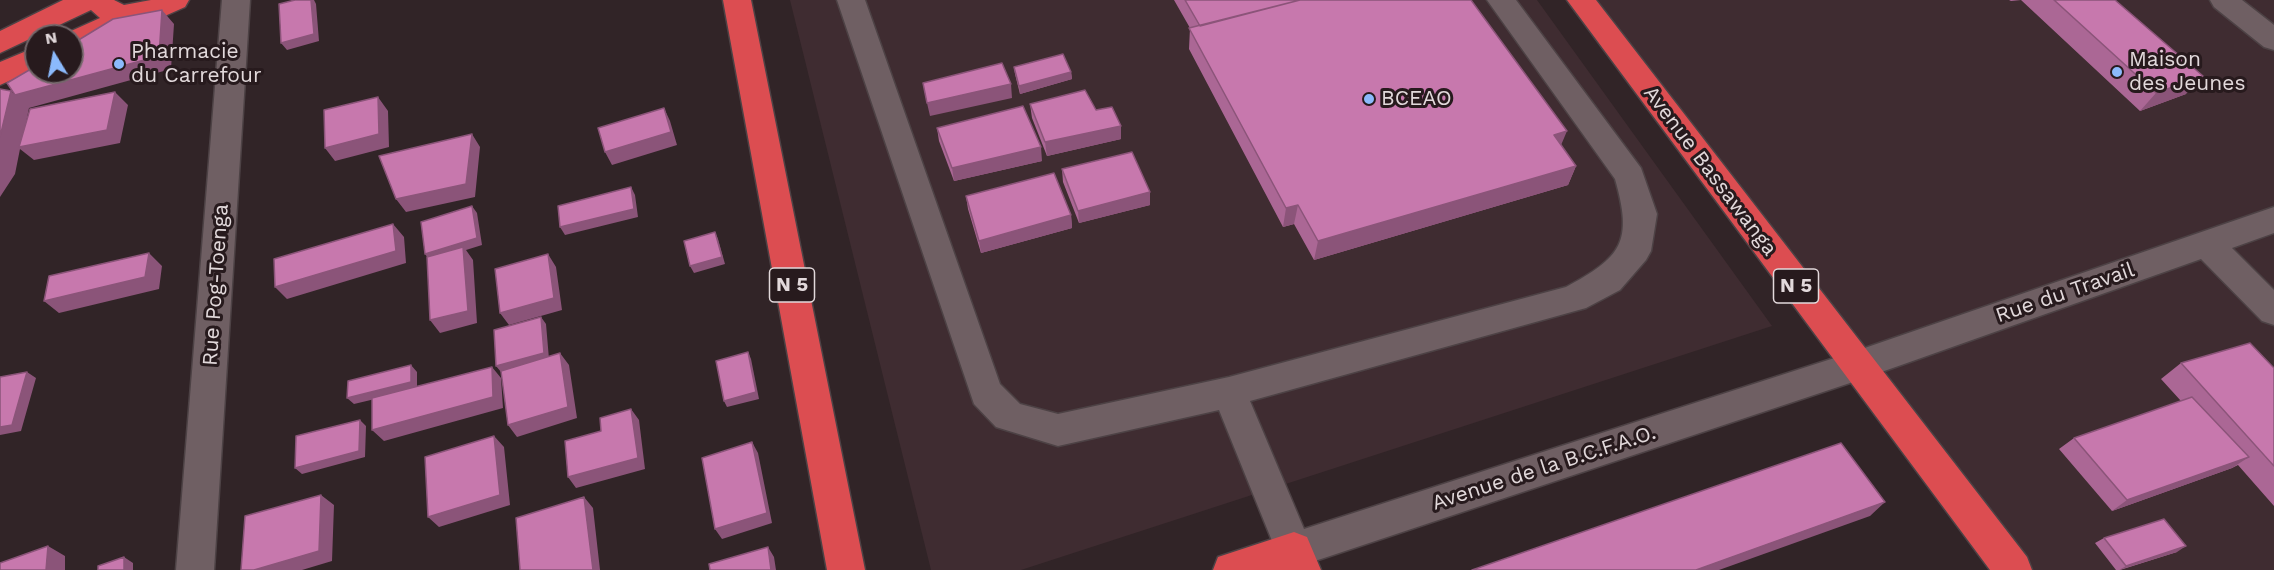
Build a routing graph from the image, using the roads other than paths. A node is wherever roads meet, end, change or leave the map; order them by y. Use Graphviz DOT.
graph roads {
  1 [pos="87,0"];
  2 [pos="99,0"];
  3 [pos="175,0"];
  4 [pos="236,0"];
  5 [pos="737,0"];
  6 [pos="851,0"];
  7 [pos="1501,0"];
  8 [pos="1581,0"];
  9 [pos="2224,0"];
  10 [pos="140,13"];
  11 [pos="84,35"];
  12 [pos="2274,40"];
  13 [pos="0,43"];
  14 [pos="24,63"];
  15 [pos="0,74"];
  16 [pos="2274,220"];
  17 [pos="2206,243"];
  18 [pos="2274,310"];
  19 [pos="1856,366"];
  20 [pos="1229,392"];
  21 [pos="1298,560"];
  22 [pos="195,570"];
  23 [pos="846,570"];
  24 [pos="1232,570"];
  25 [pos="2013,570"];
  1 -- 13 [label="highway"];
  2 -- 10 [label="highway"];
  3 -- 10 [label="highway"];
  4 -- 22 [label="street, Rue Pog-Toenga"];
  5 -- 23 [label="highway, N 5"];
  6 -- 20 [label="street"];
  7 -- 20 [label="street"];
  8 -- 19 [label="highway, Avenue Bassawanga / N 5"];
  9 -- 12 [label="street"];
  10 -- 11 [label="highway"];
  14 -- 15 [label="highway"];
  16 -- 17 [label="street, Rue du Travail"];
  17 -- 18 [label="street"];
  17 -- 19 [label="street, Rue du Travail"];
  19 -- 21 [label="street, Avenue de la B.C.F.A.O."];
  19 -- 25 [label="highway, Avenue Bassawanga / N 5"];
  20 -- 21 [label="street"];
  21 -- 24 [label="highway, Avenue de la B.C.F.A.O."];
}
